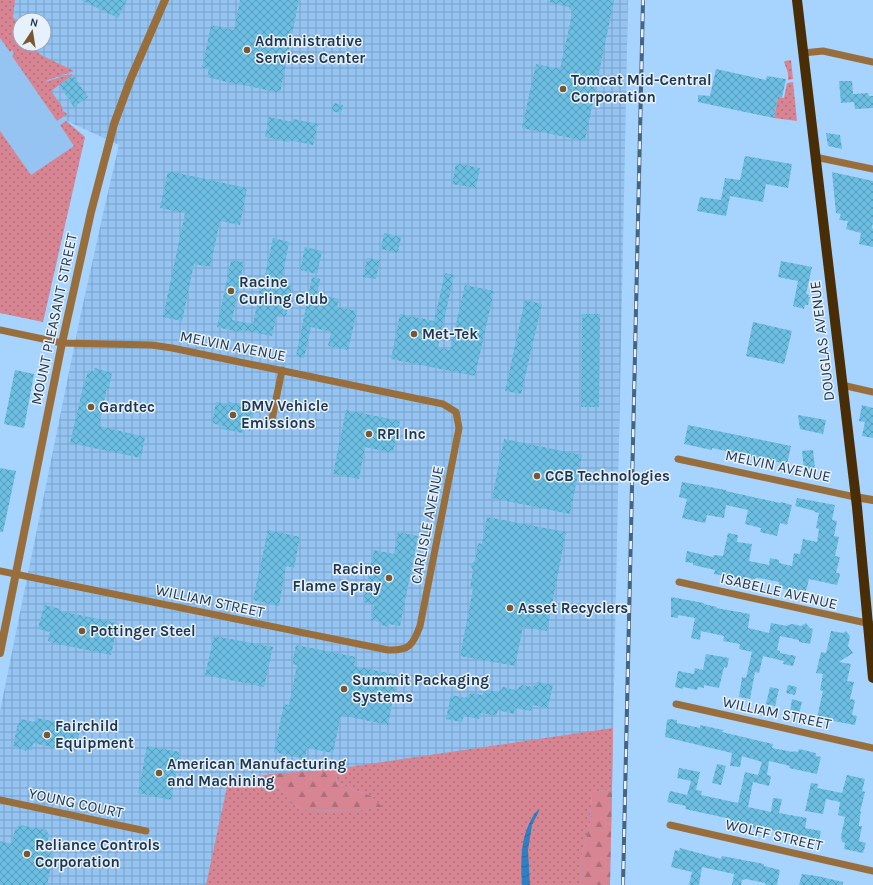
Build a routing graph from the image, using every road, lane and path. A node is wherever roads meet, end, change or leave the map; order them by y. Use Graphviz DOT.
graph roads {
  1 [pos="165,0"];
  2 [pos="797,0"];
  3 [pos="803,53"];
  4 [pos="873,62"];
  5 [pos="815,157"];
  6 [pos="873,169"];
  7 [pos="0,330"];
  8 [pos="62,343"];
  9 [pos="282,370"];
  10 [pos="842,385"];
  11 [pos="873,392"];
  12 [pos="456,412"];
  13 [pos="271,424"];
  14 [pos="678,459"];
  15 [pos="855,497"];
  16 [pos="873,500"];
  17 [pos="0,571"];
  18 [pos="16,574"];
  19 [pos="679,582"];
  20 [pos="870,624"];
  21 [pos="414,642"];
  22 [pos="0,653"];
  23 [pos="873,678"];
  24 [pos="676,704"];
  25 [pos="873,748"];
  26 [pos="0,800"];
  27 [pos="670,826"];
  28 [pos="146,831"];
  29 [pos="873,871"];
  1 -- 8 [label="street, MOUNT PLEASANT STREET"];
  2 -- 3 [label="main road, DOUGLAS AVENUE"];
  3 -- 4 [label="street"];
  3 -- 5 [label="main road, DOUGLAS AVENUE"];
  5 -- 6 [label="street"];
  5 -- 10 [label="main road, DOUGLAS AVENUE"];
  7 -- 8 [label="street, MELVIN AVENUE"];
  8 -- 9 [label="street, MELVIN AVENUE"];
  8 -- 18 [label="street, MOUNT PLEASANT STREET"];
  9 -- 12 [label="street, MELVIN AVENUE"];
  9 -- 13 [label="street"];
  10 -- 11 [label="street"];
  10 -- 15 [label="main road, DOUGLAS AVENUE"];
  12 -- 21 [label="street, CARLISLE AVENUE"];
  14 -- 15 [label="street, MELVIN AVENUE"];
  15 -- 16 [label="street, MELVIN AVENUE"];
  15 -- 20 [label="main road, DOUGLAS AVENUE"];
  17 -- 18 [label="street, WILLIAM STREET"];
  18 -- 21 [label="street, WILLIAM STREET"];
  18 -- 22 [label="street, MOUNT PLEASANT STREET"];
  19 -- 20 [label="street, ISABELLE AVENUE"];
  20 -- 23 [label="main road, DOUGLAS AVENUE"];
  24 -- 25 [label="street, WILLIAM STREET"];
  26 -- 28 [label="street, YOUNG COURT"];
  27 -- 29 [label="street, WOLFF STREET"];
}
